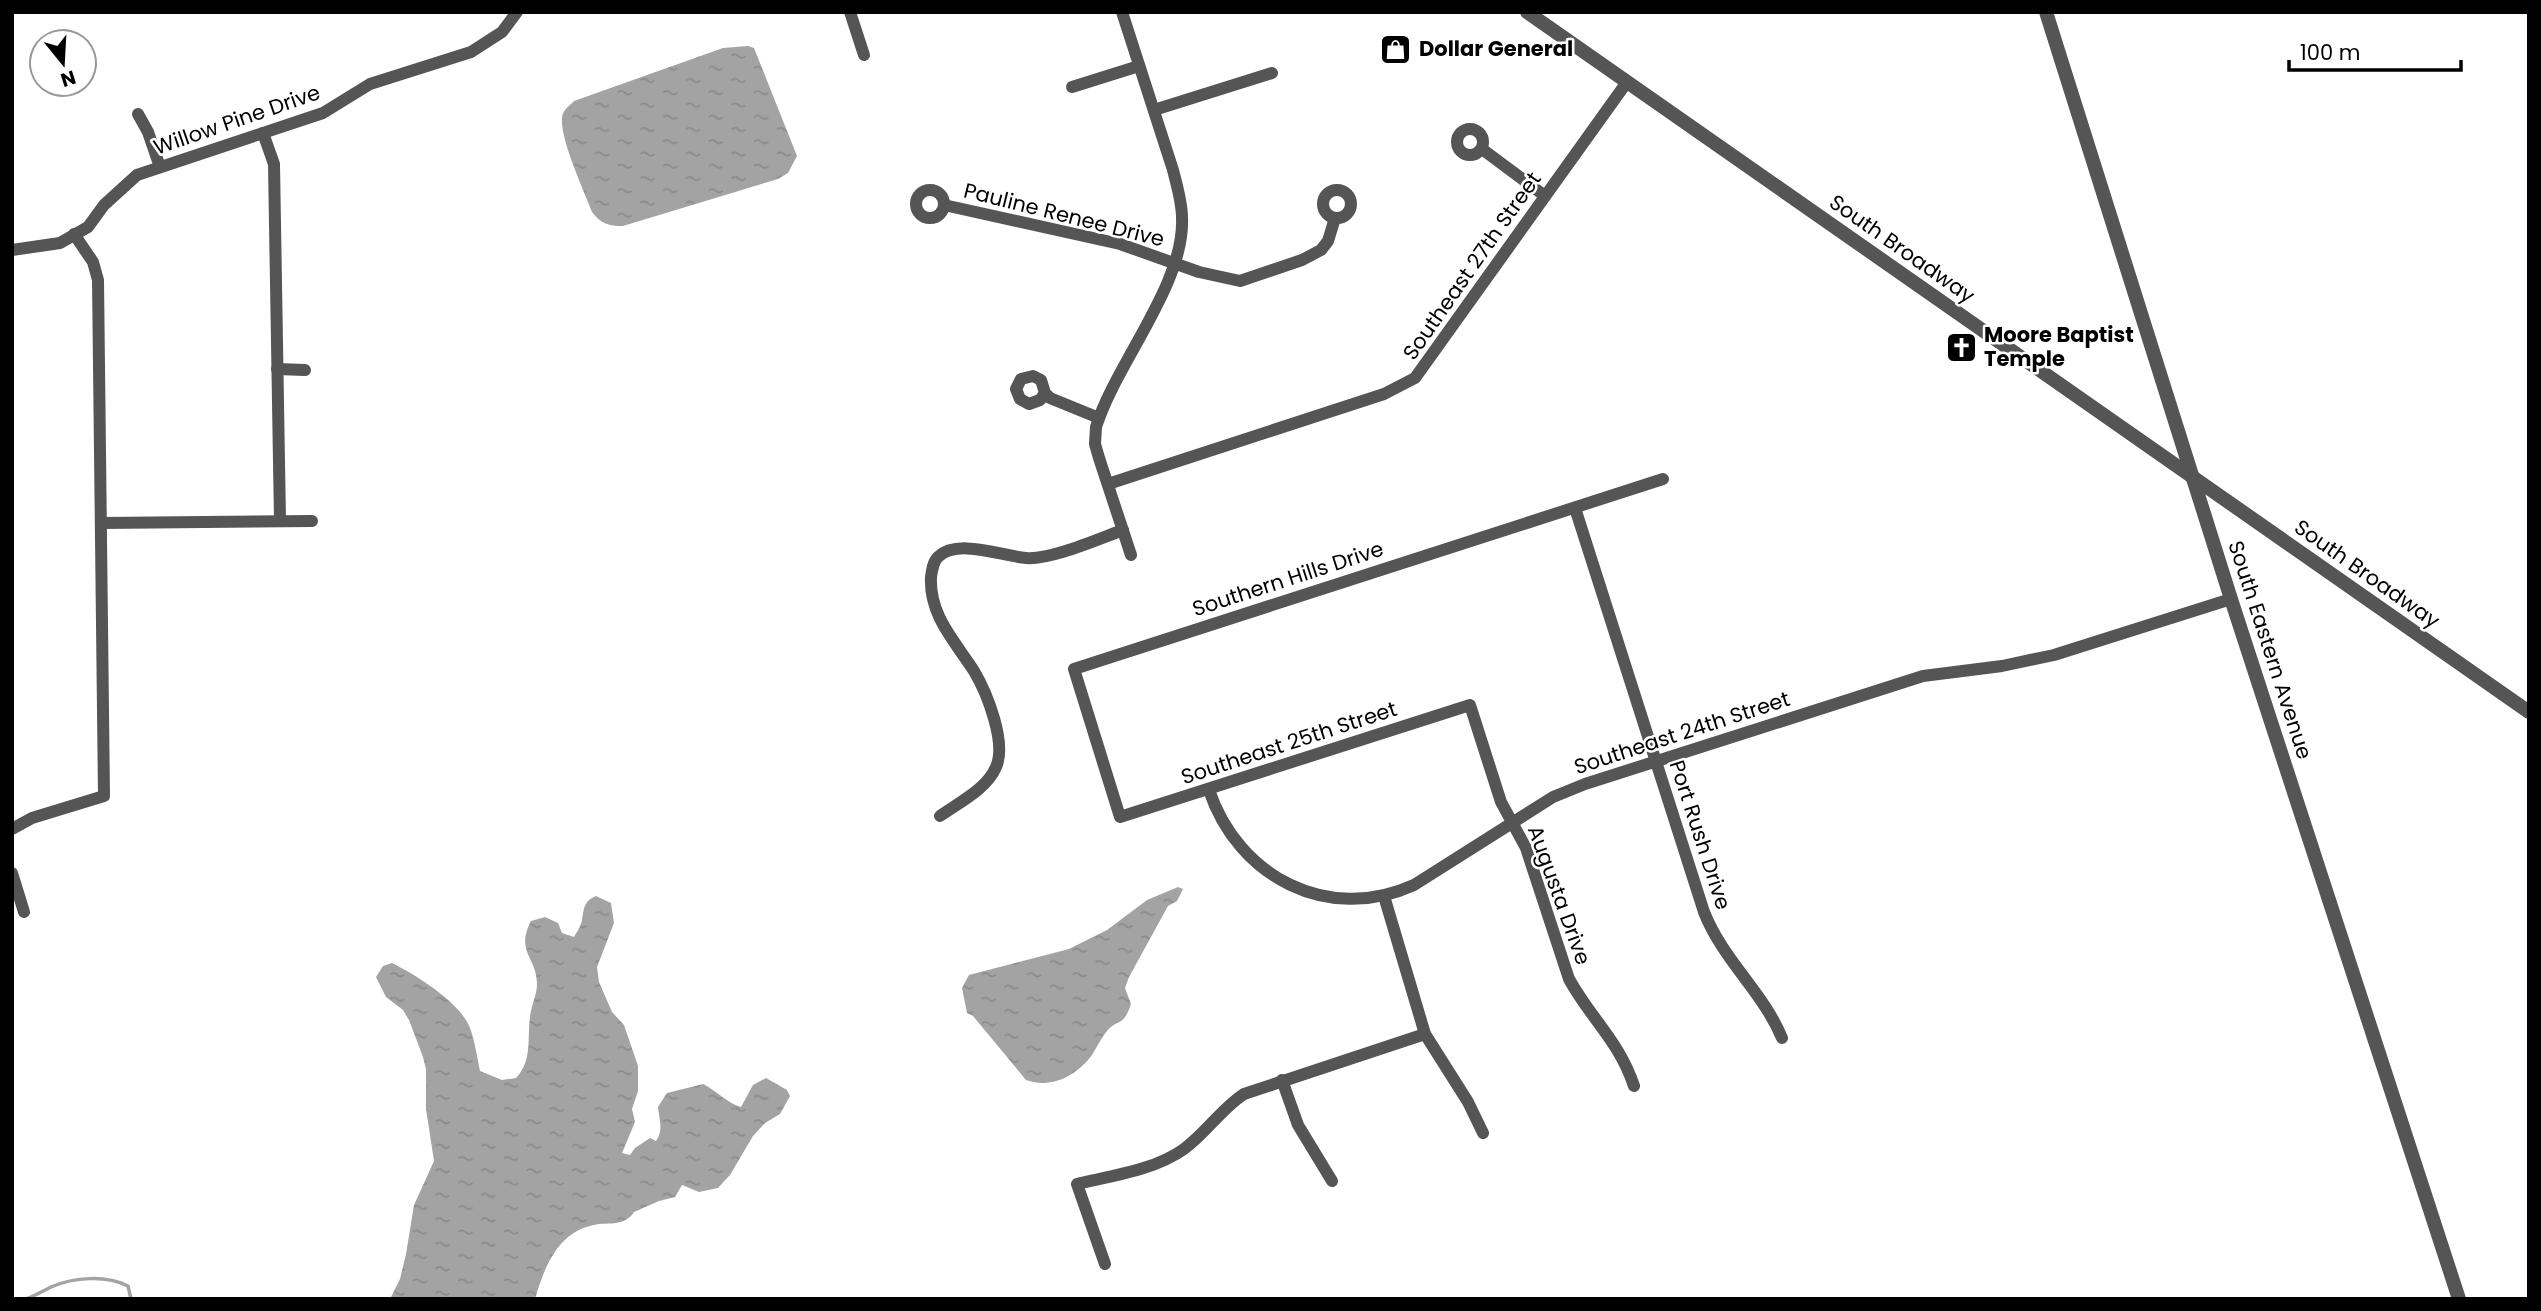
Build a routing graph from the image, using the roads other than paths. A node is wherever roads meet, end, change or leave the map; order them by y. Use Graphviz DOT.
graph roads {
  1 [pos="517,12"];
  2 [pos="850,12"];
  3 [pos="1122,12"];
  4 [pos="1527,12"];
  5 [pos="2046,12"];
  6 [pos="863,55"];
  7 [pos="1139,66"];
  8 [pos="1272,73"];
  9 [pos="1627,82"];
  10 [pos="1072,87"];
  11 [pos="1154,110"];
  12 [pos="138,114"];
  13 [pos="262,133"];
  14 [pos="1482,149"];
  15 [pos="160,167"];
  16 [pos="1545,196"];
  17 [pos="944,205"];
  18 [pos="1335,218"];
  19 [pos="74,234"];
  20 [pos="12,250"];
  21 [pos="1176,263"];
  22 [pos="277,369"];
  23 [pos="305,370"];
  24 [pos="1045,393"];
  25 [pos="1099,418"];
  26 [pos="2193,478"];
  27 [pos="1662,479"];
  28 [pos="1108,484"];
  29 [pos="1575,508"];
  30 [pos="312,521"];
  31 [pos="280,522"];
  32 [pos="100,523"];
  33 [pos="1123,530"];
  34 [pos="1131,555"];
  35 [pos="2231,599"];
  36 [pos="1470,705"];
  37 [pos="2529,712"];
  38 [pos="1656,761"];
  39 [pos="1209,790"];
  40 [pos="940,816"];
  41 [pos="1121,817"];
  42 [pos="1512,823"];
  43 [pos="12,829"];
  44 [pos="12,873"];
  45 [pos="1384,895"];
  46 [pos="24,912"];
  47 [pos="1425,1034"];
  48 [pos="1782,1038"];
  49 [pos="1282,1080"];
  50 [pos="1634,1086"];
  51 [pos="1483,1133"];
  52 [pos="1332,1181"];
  53 [pos="1105,1264"];
  54 [pos="2459,1299"];
  1 -- 13 [label="street, Willow Pine Drive"];
  2 -- 6 [label="street"];
  3 -- 7 [label="street"];
  4 -- 9 [label="street, South Broadway"];
  5 -- 26 [label="street, South Eastern Avenue"];
  7 -- 10 [label="street"];
  7 -- 11 [label="street"];
  8 -- 11 [label="street"];
  9 -- 16 [label="street, Southeast 27th Street"];
  9 -- 26 [label="street, South Broadway"];
  11 -- 21 [label="street"];
  12 -- 15 [label="street"];
  13 -- 15 [label="street, Willow Pine Drive"];
  13 -- 22 [label="street"];
  14 -- 16 [label="street"];
  15 -- 19 [label="street, Willow Pine Drive"];
  16 -- 28 [label="street, Southeast 27th Street"];
  17 -- 21 [label="street, Pauline Renee Drive"];
  18 -- 21 [label="street, Pauline Renee Drive"];
  19 -- 20 [label="street, Willow Pine Drive"];
  19 -- 32 [label="street"];
  21 -- 25 [label="street"];
  22 -- 23 [label="street"];
  22 -- 31 [label="street"];
  24 -- 25 [label="street"];
  25 -- 28 [label="street"];
  26 -- 35 [label="street, South Eastern Avenue"];
  26 -- 37 [label="street, South Broadway"];
  27 -- 29 [label="street, Southern Hills Drive"];
  28 -- 33 [label="street"];
  29 -- 38 [label="street, Port Rush Drive"];
  29 -- 41 [label="street, Southern Hills Drive"];
  30 -- 31 [label="street"];
  31 -- 32 [label="street"];
  32 -- 43 [label="street"];
  33 -- 34 [label="street"];
  33 -- 40 [label="street"];
  35 -- 38 [label="street, Southeast 24th Street"];
  35 -- 54 [label="street, South Eastern Avenue"];
  36 -- 39 [label="street, Southeast 25th Street"];
  36 -- 42 [label="street, Augusta Drive"];
  38 -- 42 [label="street, Southeast 24th Street"];
  38 -- 48 [label="street, Port Rush Drive"];
  39 -- 41 [label="street, Southeast 25th Street"];
  39 -- 45 [label="street, Southeast 24th Street"];
  42 -- 45 [label="street, Southeast 24th Street"];
  42 -- 50 [label="street, Augusta Drive"];
  44 -- 46 [label="street"];
  45 -- 47 [label="street"];
  47 -- 49 [label="street"];
  47 -- 51 [label="street"];
  49 -- 52 [label="street"];
  49 -- 53 [label="street"];
}
